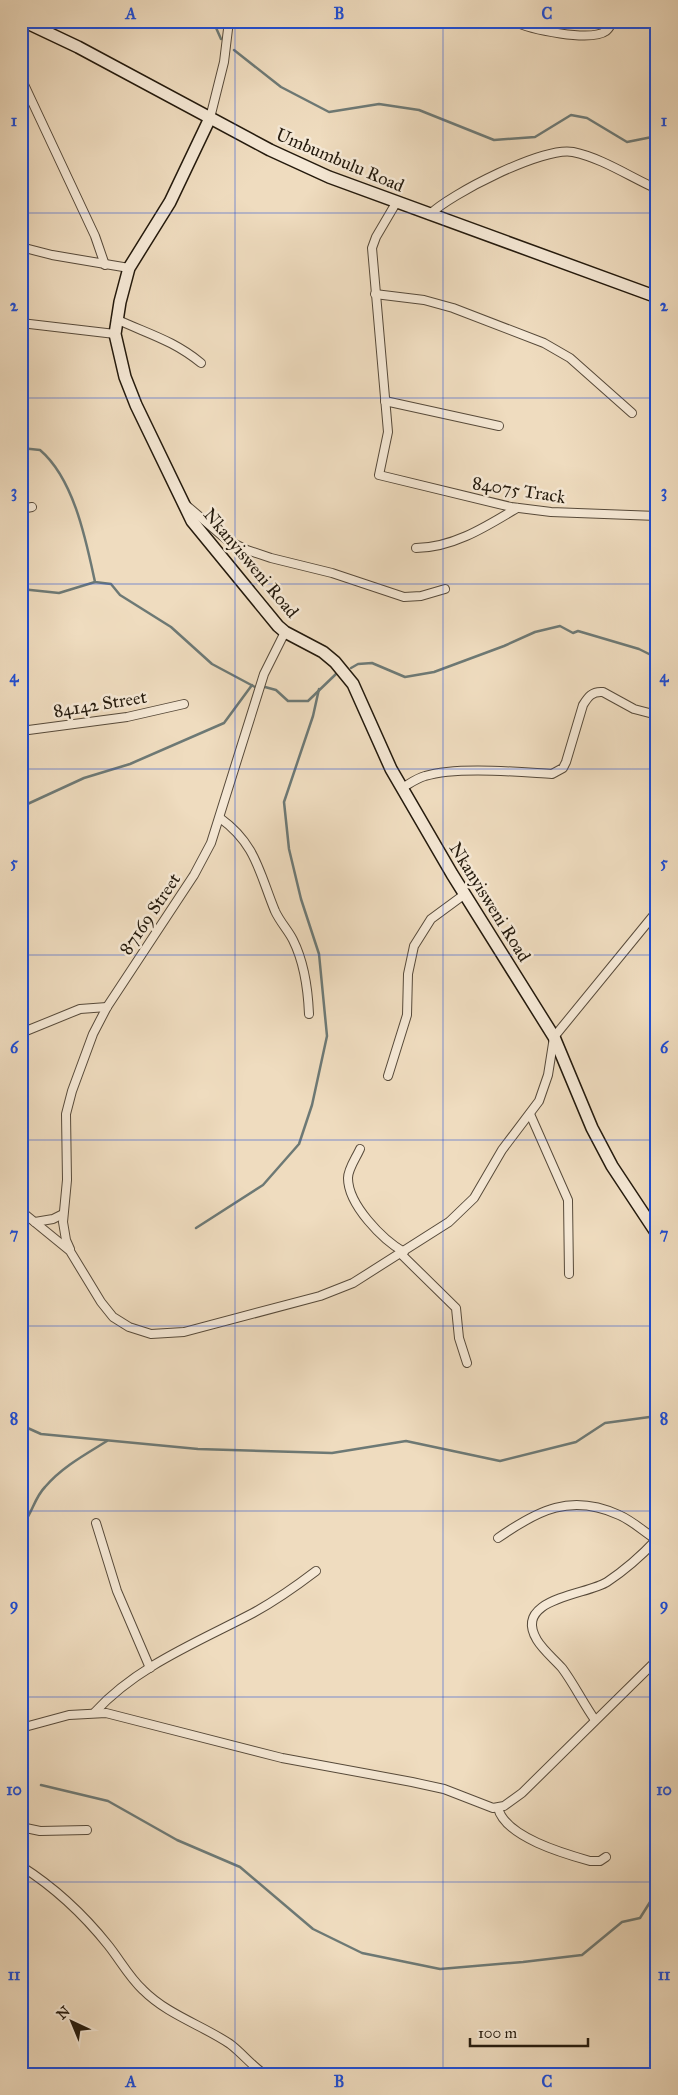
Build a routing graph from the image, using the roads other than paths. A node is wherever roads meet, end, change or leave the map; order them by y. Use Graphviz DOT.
graph roads {
  1 [pos="23,21"];
  2 [pos="229,21"];
  3 [pos="514,21"];
  4 [pos="613,21"];
  5 [pos="21,78"];
  6 [pos="210,118"];
  7 [pos="657,189"];
  8 [pos="396,203"];
  9 [pos="429,215"];
  10 [pos="21,248"];
  11 [pos="105,265"];
  12 [pos="129,268"];
  13 [pos="375,294"];
  14 [pos="657,297"];
  15 [pos="116,319"];
  16 [pos="21,323"];
  17 [pos="115,334"];
  18 [pos="202,363"];
  19 [pos="385,401"];
  20 [pos="632,413"];
  21 [pos="499,426"];
  22 [pos="182,503"];
  23 [pos="32,507"];
  24 [pos="21,508"];
  25 [pos="517,508"];
  26 [pos="657,516"];
  27 [pos="416,548"];
  28 [pos="445,589"];
  29 [pos="285,632"];
  30 [pos="184,704"];
  31 [pos="657,715"];
  32 [pos="21,731"];
  33 [pos="402,788"];
  34 [pos="220,818"];
  35 [pos="465,894"];
  36 [pos="657,911"];
  37 [pos="107,1006"];
  38 [pos="308,1014"];
  39 [pos="21,1033"];
  40 [pos="554,1037"];
  41 [pos="388,1076"];
  42 [pos="530,1114"];
  43 [pos="360,1149"];
  44 [pos="21,1211"];
  45 [pos="63,1214"];
  46 [pos="35,1222"];
  47 [pos="657,1234"];
  48 [pos="70,1251"];
  49 [pos="402,1253"];
  50 [pos="569,1274"];
  51 [pos="467,1363"];
  52 [pos="96,1523"];
  53 [pos="498,1538"];
  54 [pos="657,1540"];
  55 [pos="316,1571"];
  56 [pos="657,1660"];
  57 [pos="150,1668"];
  58 [pos="95,1712"];
  59 [pos="594,1720"];
  60 [pos="21,1728"];
  61 [pos="498,1808"];
  62 [pos="21,1827"];
  63 [pos="86,1830"];
  64 [pos="606,1857"];
  65 [pos="21,1866"];
  66 [pos="264,2074"];
  1 -- 6 [label="street, Umbumbulu Road"];
  2 -- 6 [label="street, Nkanyisweni Road"];
  3 -- 4 [label="street"];
  5 -- 11 [label="street"];
  6 -- 8 [label="street, Umbumbulu Road"];
  6 -- 12 [label="street, Nkanyisweni Road"];
  7 -- 9 [label="street"];
  8 -- 9 [label="street, Umbumbulu Road"];
  8 -- 13 [label="street"];
  9 -- 14 [label="street, Umbumbulu Road"];
  10 -- 11 [label="street"];
  11 -- 12 [label="street"];
  12 -- 15 [label="street, Nkanyisweni Road"];
  13 -- 19 [label="street"];
  13 -- 20 [label="street"];
  15 -- 17 [label="street, Nkanyisweni Road"];
  15 -- 18 [label="street"];
  16 -- 17 [label="street"];
  17 -- 22 [label="street, Nkanyisweni Road"];
  19 -- 21 [label="street"];
  19 -- 25 [label="street, 84075 Track"];
  22 -- 28 [label="street"];
  22 -- 29 [label="street, Nkanyisweni Road"];
  23 -- 24 [label="street"];
  25 -- 26 [label="street, 84075 Track"];
  25 -- 27 [label="street"];
  29 -- 33 [label="street, Nkanyisweni Road"];
  29 -- 34 [label="street, 87169 Street"];
  30 -- 32 [label="street, 84142 Street"];
  31 -- 33 [label="street"];
  33 -- 35 [label="street, Nkanyisweni Road"];
  34 -- 37 [label="street, 87169 Street"];
  34 -- 38 [label="street"];
  35 -- 40 [label="street, Nkanyisweni Road"];
  35 -- 41 [label="street"];
  36 -- 40 [label="street"];
  37 -- 39 [label="street"];
  37 -- 45 [label="street, 87169 Street"];
  40 -- 42 [label="street"];
  40 -- 47 [label="street, Nkanyisweni Road"];
  42 -- 49 [label="street"];
  42 -- 50 [label="street"];
  43 -- 49 [label="street"];
  44 -- 46 [label="street"];
  45 -- 46 [label="street"];
  45 -- 48 [label="street, 87169 Street"];
  46 -- 48 [label="street"];
  48 -- 49 [label="street"];
  49 -- 51 [label="street"];
  52 -- 57 [label="street"];
  53 -- 54 [label="street"];
  54 -- 59 [label="street"];
  55 -- 57 [label="street"];
  56 -- 59 [label="street"];
  57 -- 58 [label="street"];
  58 -- 60 [label="street"];
  58 -- 61 [label="street"];
  59 -- 61 [label="street"];
  61 -- 64 [label="street"];
  62 -- 63 [label="street"];
  65 -- 66 [label="street"];
}
